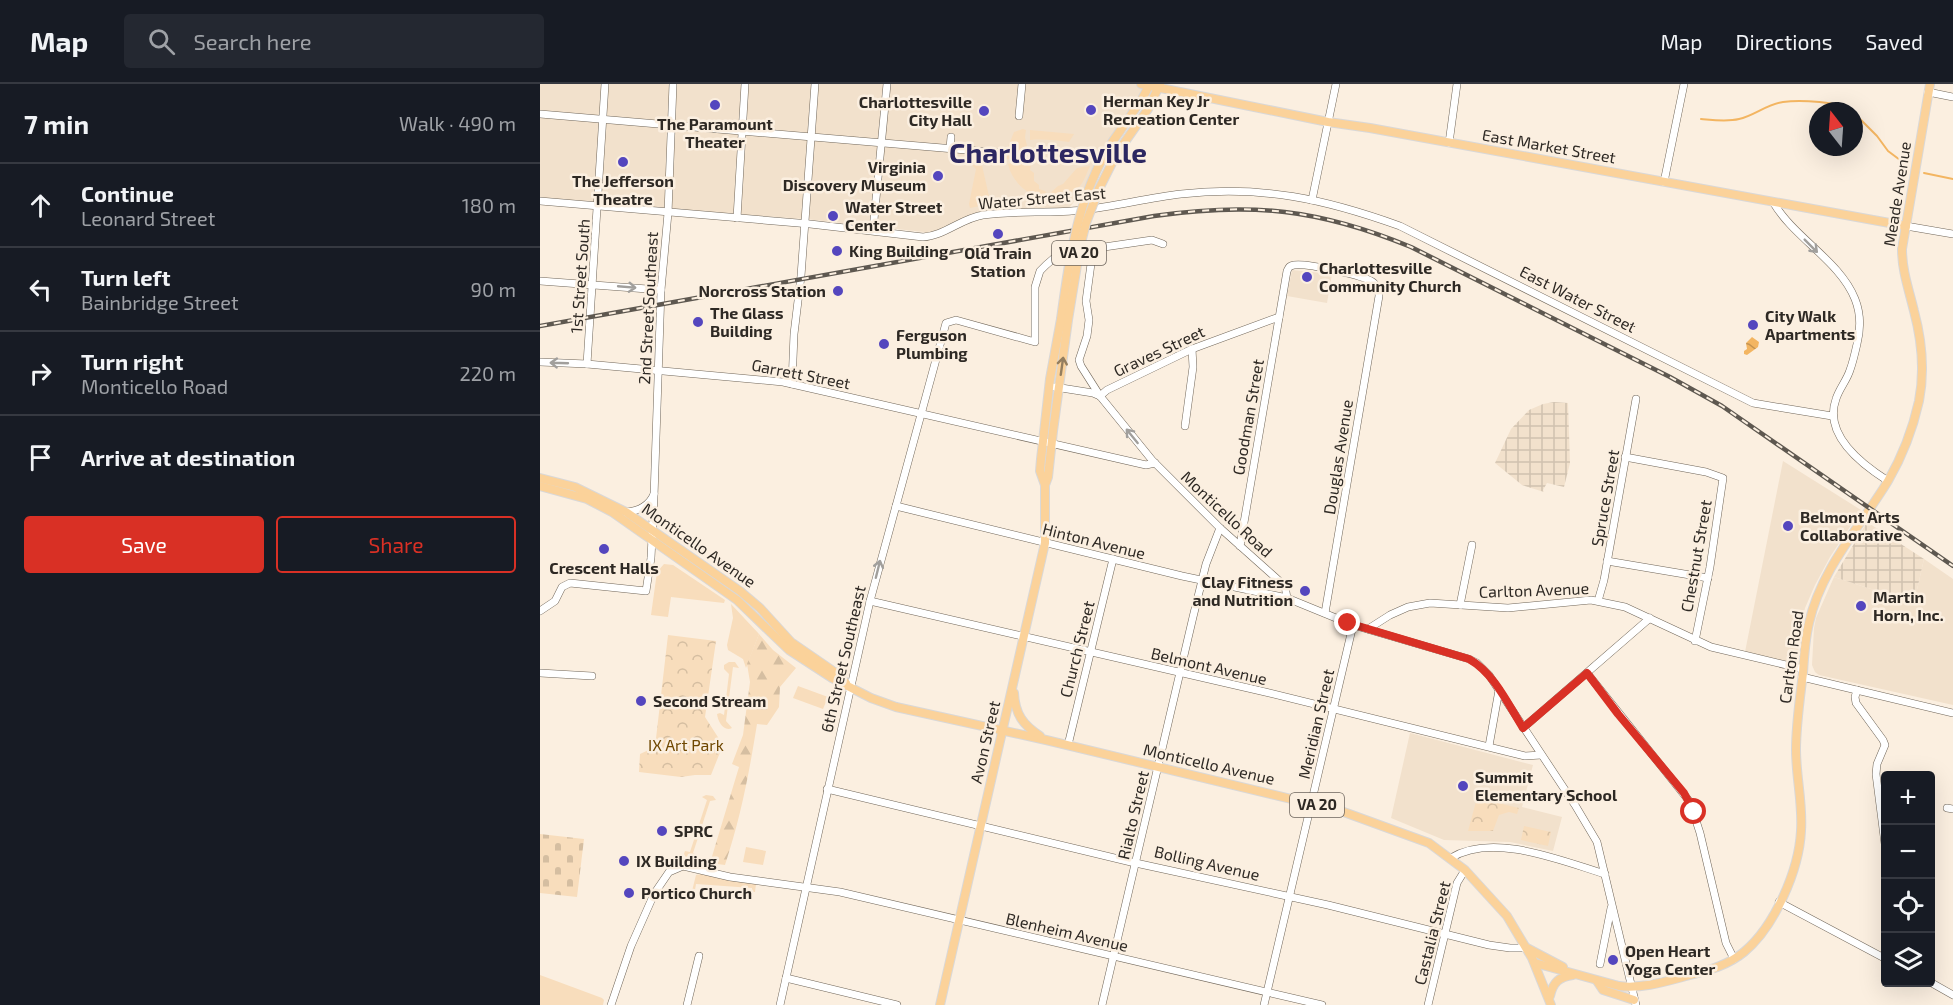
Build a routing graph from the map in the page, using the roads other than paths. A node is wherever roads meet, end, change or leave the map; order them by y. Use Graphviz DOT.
graph roads {
  1 [pos="605,84"];
  2 [pos="673,84"];
  3 [pos="746,84"];
  4 [pos="815,84"];
  5 [pos="887,84"];
  6 [pos="1022,84"];
  7 [pos="1336,84"];
  8 [pos="1457,84"];
  9 [pos="1684,84"];
  10 [pos="1152,85"];
  11 [pos="1929,88"];
  12 [pos="1953,97"];
  13 [pos="540,114"];
  14 [pos="1019,116"];
  15 [pos="602,119"];
  16 [pos="1328,122"];
  17 [pos="670,125"];
  18 [pos="813,127"];
  19 [pos="742,131"];
  20 [pos="951,136"];
  21 [pos="812,138"];
  22 [pos="881,142"];
  23 [pos="1449,143"];
  24 [pos="812,147"];
  25 [pos="950,148"];
  26 [pos="1002,153"];
  27 [pos="1664,182"];
  28 [pos="1312,200"];
  29 [pos="540,201"];
  30 [pos="1773,202"];
  31 [pos="598,205"];
  32 [pos="668,213"];
  33 [pos="737,218"];
  34 [pos="805,224"];
  35 [pos="1905,226"];
  36 [pos="873,230"];
  37 [pos="1953,234"];
  38 [pos="1163,244"];
  39 [pos="1093,249"];
  40 [pos="540,281"];
  41 [pos="592,284"];
  42 [pos="661,290"];
  43 [pos="1377,305"];
  44 [pos="1279,317"];
  45 [pos="1064,320"];
  46 [pos="1192,349"];
  47 [pos="540,362"];
  48 [pos="587,364"];
  49 [pos="659,370"];
  50 [pos="792,384"];
  51 [pos="1054,387"];
  52 [pos="1100,396"];
  53 [pos="1636,399"];
  54 [pos="921,414"];
  55 [pos="1832,416"];
  56 [pos="1185,426"];
  57 [pos="1047,443"];
  58 [pos="1625,457"];
  59 [pos="1155,463"];
  60 [pos="540,478"];
  61 [pos="1888,481"];
  62 [pos="540,486"];
  63 [pos="655,492"];
  64 [pos="896,506"];
  65 [pos="626,512"];
  66 [pos="1220,528"];
  67 [pos="652,536"];
  68 [pos="1045,543"];
  69 [pos="1472,545"];
  70 [pos="1240,546"];
  71 [pos="1113,560"];
  72 [pos="1607,561"];
  73 [pos="1708,578"];
  74 [pos="1202,580"];
  75 [pos="1287,598"];
  76 [pos="1598,601"];
  77 [pos="870,602"];
  78 [pos="1460,605"];
  79 [pos="540,611"];
  80 [pos="1325,613"];
  81 [pos="1650,618"];
  82 [pos="1353,625"];
  83 [pos="1368,629"];
  84 [pos="1024,638"];
  85 [pos="1695,641"];
  86 [pos="1090,652"];
  87 [pos="540,673"];
  88 [pos="1180,673"];
  89 [pos="1587,673"];
  90 [pos="1803,673"];
  91 [pos="592,676"];
  92 [pos="1014,682"];
  93 [pos="851,687"];
  94 [pos="1499,690"];
  95 [pos="1857,690"];
  96 [pos="1334,709"];
  97 [pos="1953,713"];
  98 [pos="1523,728"];
  99 [pos="1002,731"];
  100 [pos="1046,740"];
  101 [pos="1068,745"];
  102 [pos="1489,746"];
  103 [pos="1541,755"];
  104 [pos="1159,768"];
  105 [pos="827,789"];
  106 [pos="1312,804"];
  107 [pos="1883,825"];
  108 [pos="981,826"];
  109 [pos="1451,858"];
  110 [pos="1136,863"];
  111 [pos="1465,870"];
  112 [pos="1605,874"];
  113 [pos="806,887"];
  114 [pos="1290,897"];
  115 [pos="1612,902"];
  116 [pos="1779,902"];
  117 [pos="959,921"];
  118 [pos="1445,933"];
  119 [pos="1527,948"];
  120 [pos="699,956"];
  121 [pos="1881,956"];
  122 [pos="1113,957"];
  123 [pos="1734,959"];
  124 [pos="1535,963"];
  125 [pos="1600,964"];
  126 [pos="1576,974"];
  127 [pos="786,978"];
  128 [pos="1597,981"];
  129 [pos="1935,985"];
  130 [pos="1630,987"];
  131 [pos="1267,993"];
  132 [pos="1953,995"];
  133 [pos="1550,1002"];
  134 [pos="1635,1003"];
  135 [pos="611,1005"];
  136 [pos="687,1005"];
  137 [pos="780,1005"];
  138 [pos="897,1005"];
  139 [pos="940,1005"];
  140 [pos="1102,1005"];
  141 [pos="1264,1005"];
  142 [pos="1322,1005"];
  143 [pos="1428,1005"];
  1 -- 15 [label="street, 1st Street South"];
  2 -- 17 [label="street, 2nd Street Southeast"];
  3 -- 19 [label="street"];
  4 -- 21 [label="street"];
  5 -- 22 [label="street"];
  6 -- 14 [label="street"];
  7 -- 16 [label="street"];
  8 -- 23 [label="street"];
  9 -- 27 [label="street"];
  10 -- 16 [label="main road, East Market Street"];
  10 -- 45 [label="main road, VA 20, bridge"];
  10 -- 45 [label="main road, VA 20, bridge"];
  11 -- 12 [label="street"];
  11 -- 35 [label="main road, Meade Avenue"];
  13 -- 15 [label="street"];
  15 -- 17 [label="street"];
  15 -- 31 [label="street, 1st Street South"];
  16 -- 23 [label="main road, East Market Street"];
  16 -- 28 [label="street"];
  17 -- 19 [label="street"];
  17 -- 32 [label="street, 2nd Street Southeast"];
  18 -- 21 [label="street"];
  19 -- 21 [label="street"];
  19 -- 33 [label="street"];
  20 -- 25 [label="street"];
  21 -- 22 [label="street"];
  21 -- 24 [label="street"];
  21 -- 34 [label="street"];
  22 -- 25 [label="street"];
  22 -- 36 [label="street"];
  23 -- 27 [label="main road, East Market Street"];
  25 -- 26 [label="street"];
  27 -- 30 [label="main road, East Market Street"];
  28 -- 36 [label="street, Water Street East"];
  28 -- 55 [label="street, East Water Street"];
  29 -- 31 [label="street, Water Street East"];
  30 -- 35 [label="main road, East Market Street"];
  30 -- 55 [label="street, one-way"];
  31 -- 32 [label="street, Water Street East"];
  31 -- 41 [label="street, 1st Street South"];
  32 -- 33 [label="street, Water Street East"];
  32 -- 42 [label="street, 2nd Street Southeast"];
  33 -- 34 [label="street, Water Street East"];
  34 -- 36 [label="street, Water Street East"];
  34 -- 50 [label="street"];
  35 -- 37 [label="street, East Market Street"];
  35 -- 61 [label="main road, Meade Avenue"];
  38 -- 39 [label="street"];
  39 -- 52 [label="street, Monticello Road"];
  39 -- 54 [label="street, 6th Street Southeast"];
  40 -- 41 [label="street"];
  41 -- 42 [label="street, one-way"];
  41 -- 48 [label="street, 1st Street South"];
  42 -- 49 [label="street, 2nd Street Southeast"];
  43 -- 44 [label="street, Goodman Street"];
  43 -- 80 [label="street, Douglas Avenue"];
  44 -- 46 [label="street, Graves Street"];
  44 -- 70 [label="street, Goodman Street"];
  45 -- 51 [label="main road, Avon Street / VA 20"];
  46 -- 52 [label="street, Graves Street"];
  46 -- 56 [label="street"];
  48 -- 47 [label="street, Garrett Street, one-way"];
  48 -- 49 [label="street, Garrett Street"];
  49 -- 50 [label="street, Garrett Street"];
  49 -- 63 [label="street, 2nd Street Southeast"];
  50 -- 54 [label="street, Garrett Street"];
  51 -- 52 [label="street, Graves Street"];
  51 -- 57 [label="main road, Avon Street / VA 20"];
  59 -- 52 [label="street, Monticello Road, one-way"];
  53 -- 58 [label="street, Spruce Street"];
  54 -- 57 [label="street, Garrett Street"];
  54 -- 64 [label="street, 6th Street Southeast"];
  55 -- 61 [label="street"];
  57 -- 59 [label="street, Garrett Street"];
  57 -- 68 [label="main road, Avon Street / VA 20"];
  58 -- 72 [label="street, Spruce Street"];
  58 -- 73 [label="street, Chestnut Street"];
  59 -- 66 [label="street, Monticello Road"];
  60 -- 65 [label="main road, Monticello Avenue"];
  61 -- 90 [label="main road, Carlton Road"];
  62 -- 67 [label="main road, Monticello Avenue"];
  63 -- 65 [label="street"];
  63 -- 67 [label="street, 2nd Street Southeast"];
  64 -- 68 [label="street, Hinton Avenue"];
  77 -- 64 [label="street, 6th Street Southeast, one-way"];
  65 -- 67 [label="main road, Monticello Avenue"];
  66 -- 70 [label="street, Monticello Road"];
  66 -- 74 [label="street, Rialto Street"];
  67 -- 79 [label="street, 2nd Street Southeast"];
  67 -- 93 [label="main road, Monticello Avenue"];
  68 -- 71 [label="street, Hinton Avenue"];
  68 -- 84 [label="main road, Avon Street / VA 20"];
  69 -- 78 [label="street"];
  70 -- 75 [label="street, Monticello Road"];
  71 -- 74 [label="street, Hinton Avenue"];
  71 -- 86 [label="street, Church Street"];
  72 -- 73 [label="street"];
  72 -- 76 [label="street, Spruce Street"];
  73 -- 85 [label="street, Chestnut Street"];
  74 -- 75 [label="street, Hinton Avenue"];
  74 -- 88 [label="street, Rialto Street"];
  75 -- 80 [label="street"];
  76 -- 78 [label="street, Carlton Avenue"];
  76 -- 81 [label="street, Carlton Avenue"];
  77 -- 84 [label="street, Belmont Avenue"];
  77 -- 93 [label="street, 6th Street Southeast"];
  78 -- 83 [label="street, Carlton Avenue"];
  80 -- 82 [label="street"];
  81 -- 85 [label="street, Carlton Avenue"];
  81 -- 89 [label="street"];
  82 -- 83 [label="street"];
  82 -- 96 [label="street, Meridian Street"];
  83 -- 94 [label="street"];
  84 -- 86 [label="street, Belmont Avenue"];
  84 -- 92 [label="main road, Avon Street / VA 20"];
  85 -- 90 [label="street, Carlton Avenue"];
  86 -- 88 [label="street, Belmont Avenue"];
  86 -- 101 [label="street, Church Street"];
  87 -- 91 [label="street"];
  88 -- 96 [label="street, Belmont Avenue"];
  88 -- 104 [label="street, Rialto Street"];
  89 -- 98 [label="street"];
  89 -- 123 [label="street"];
  90 -- 95 [label="street, Carlton Avenue"];
  90 -- 116 [label="main road, Carlton Road"];
  92 -- 99 [label="main road, Avon Street / VA 20"];
  92 -- 100 [label="main road, VA 20"];
  93 -- 99 [label="main road, Monticello Avenue"];
  93 -- 105 [label="street, 6th Street Southeast"];
  94 -- 98 [label="street"];
  94 -- 102 [label="street"];
  95 -- 97 [label="street, Carlton Avenue"];
  95 -- 107 [label="street"];
  96 -- 102 [label="street, Belmont Avenue"];
  96 -- 106 [label="street, Meridian Street"];
  98 -- 103 [label="street"];
  99 -- 100 [label="main road, Monticello Avenue / VA 20"];
  99 -- 108 [label="main road, Avon Street"];
  100 -- 101 [label="main road, Monticello Avenue / VA 20"];
  101 -- 104 [label="main road, Monticello Avenue / VA 20"];
  102 -- 103 [label="street, Belmont Avenue"];
  103 -- 112 [label="street"];
  104 -- 106 [label="main road, Monticello Avenue / VA 20"];
  104 -- 110 [label="street, Rialto Street"];
  105 -- 108 [label="street, Bolling Avenue"];
  105 -- 113 [label="street, 6th Street Southeast"];
  106 -- 109 [label="main road, Monticello Avenue / VA 20"];
  106 -- 114 [label="street, Meridian Street"];
  108 -- 110 [label="street, Bolling Avenue"];
  108 -- 117 [label="main road, Avon Street"];
  109 -- 111 [label="main road, Monticello Avenue / VA 20"];
  109 -- 112 [label="street"];
  110 -- 114 [label="street, Bolling Avenue"];
  110 -- 122 [label="street, Rialto Street"];
  111 -- 118 [label="street, Castalia Street"];
  111 -- 119 [label="main road, Monticello Avenue / VA 20"];
  112 -- 115 [label="street"];
  113 -- 117 [label="street, Blenheim Avenue"];
  113 -- 127 [label="street, 6th Street Southeast"];
  113 -- 135 [label="street"];
  114 -- 118 [label="street, Bolling Avenue"];
  114 -- 131 [label="street, Meridian Street"];
  115 -- 125 [label="street"];
  115 -- 130 [label="street"];
  116 -- 121 [label="street"];
  116 -- 123 [label="main road, Carlton Road"];
  117 -- 122 [label="street, Blenheim Avenue"];
  117 -- 139 [label="main road, Avon Street"];
  118 -- 119 [label="street, Bolling Avenue"];
  118 -- 143 [label="street, Castalia Street"];
  119 -- 124 [label="main road, Monticello Avenue / VA 20"];
  119 -- 126 [label="main road, Bolling Avenue"];
  120 -- 136 [label="street"];
  122 -- 131 [label="street, Blenheim Avenue"];
  122 -- 140 [label="street, Rialto Street"];
  123 -- 130 [label="main road, Carlton Road"];
  124 -- 126 [label="main road, Bolling Avenue"];
  124 -- 133 [label="main road, Monticello Avenue / VA 20"];
  126 -- 128 [label="main road, Bolling Avenue"];
  126 -- 133 [label="main road"];
  127 -- 137 [label="street, 6th Street Southeast"];
  127 -- 138 [label="street"];
  128 -- 130 [label="main road, Bolling Avenue"];
  128 -- 134 [label="main road"];
  129 -- 132 [label="street"];
  130 -- 134 [label="street"];
  131 -- 141 [label="street, Meridian Street"];
  131 -- 142 [label="street, Blenheim Avenue"];
}
